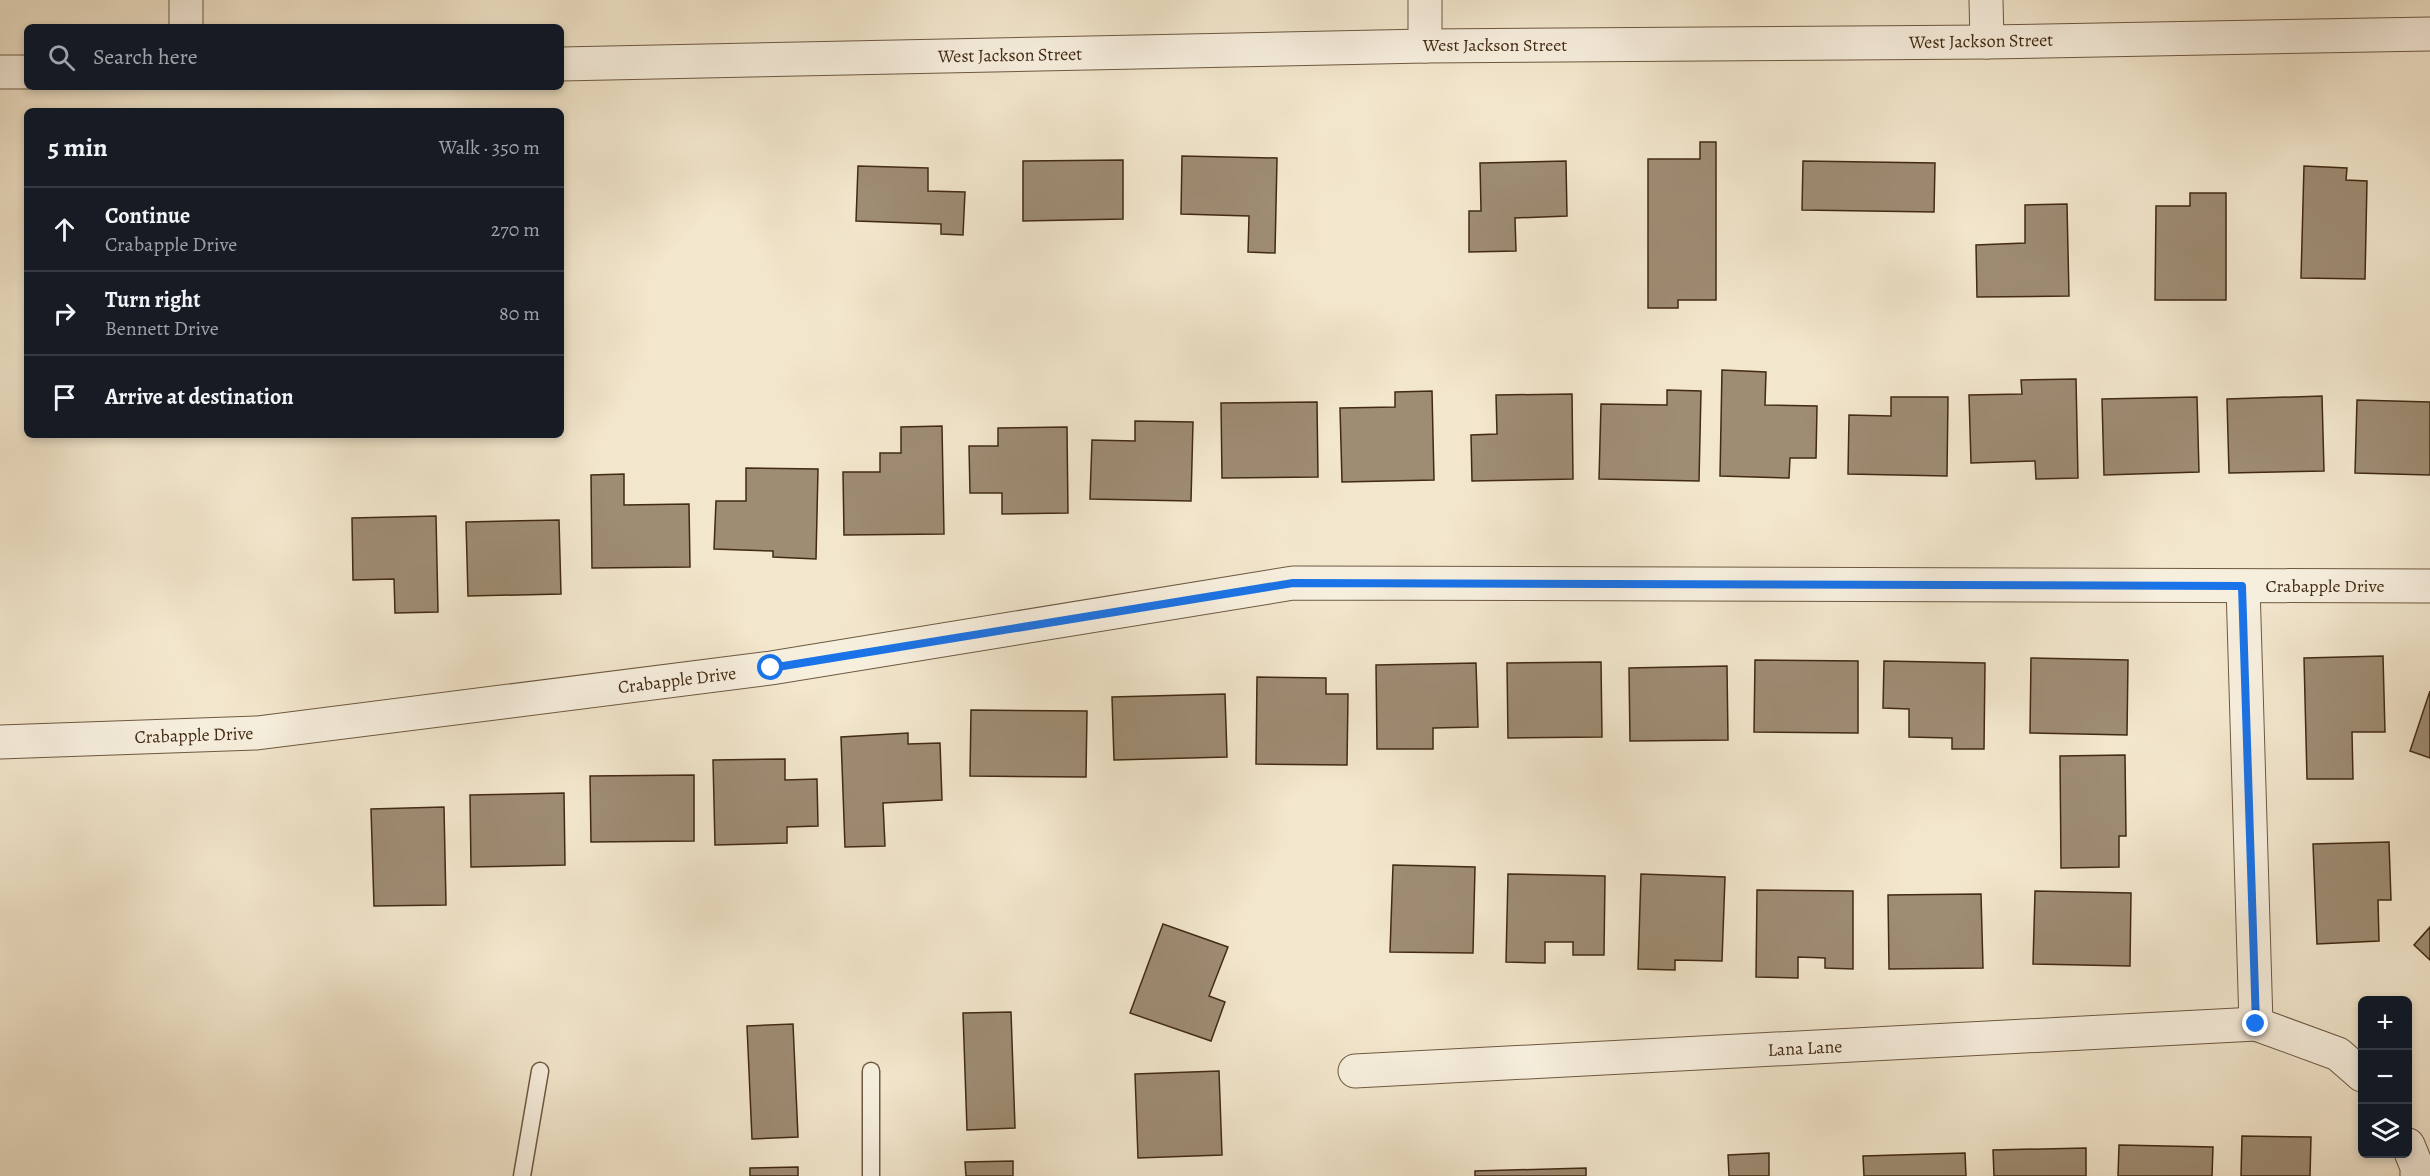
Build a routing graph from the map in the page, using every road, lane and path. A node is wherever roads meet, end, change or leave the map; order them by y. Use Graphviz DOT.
graph roads {
  1 [pos="186,0"];
  2 [pos="1425,0"];
  3 [pos="1986,0"];
  4 [pos="186,24"];
  5 [pos="2430,34"];
  6 [pos="1987,42"];
  7 [pos="1425,46"];
  8 [pos="564,64"];
  9 [pos="0,72"];
  10 [pos="24,72"];
  11 [pos="2242,586"];
  12 [pos="2430,586"];
  13 [pos="0,742"];
  14 [pos="2256,1024"];
  15 [pos="540,1071"];
  16 [pos="871,1071"];
  17 [pos="1355,1071"];
  18 [pos="2358,1072"];
  19 [pos="2412,1155"];
  20 [pos="522,1176"];
  21 [pos="871,1176"];
  22 [pos="2417,1176"];
  1 -- 4 [label="street"];
  2 -- 7 [label="street"];
  3 -- 6 [label="street"];
  5 -- 6 [label="street, West Jackson Street"];
  6 -- 7 [label="street, West Jackson Street"];
  7 -- 8 [label="street, West Jackson Street"];
  9 -- 10 [label="street"];
  11 -- 12 [label="street, Crabapple Drive"];
  11 -- 13 [label="street, Crabapple Drive"];
  11 -- 14 [label="street"];
  14 -- 17 [label="street, Lana Lane"];
  14 -- 18 [label="street"];
  15 -- 20 [label="lane"];
  16 -- 21 [label="lane"];
  19 -- 22 [label="street"];
}
